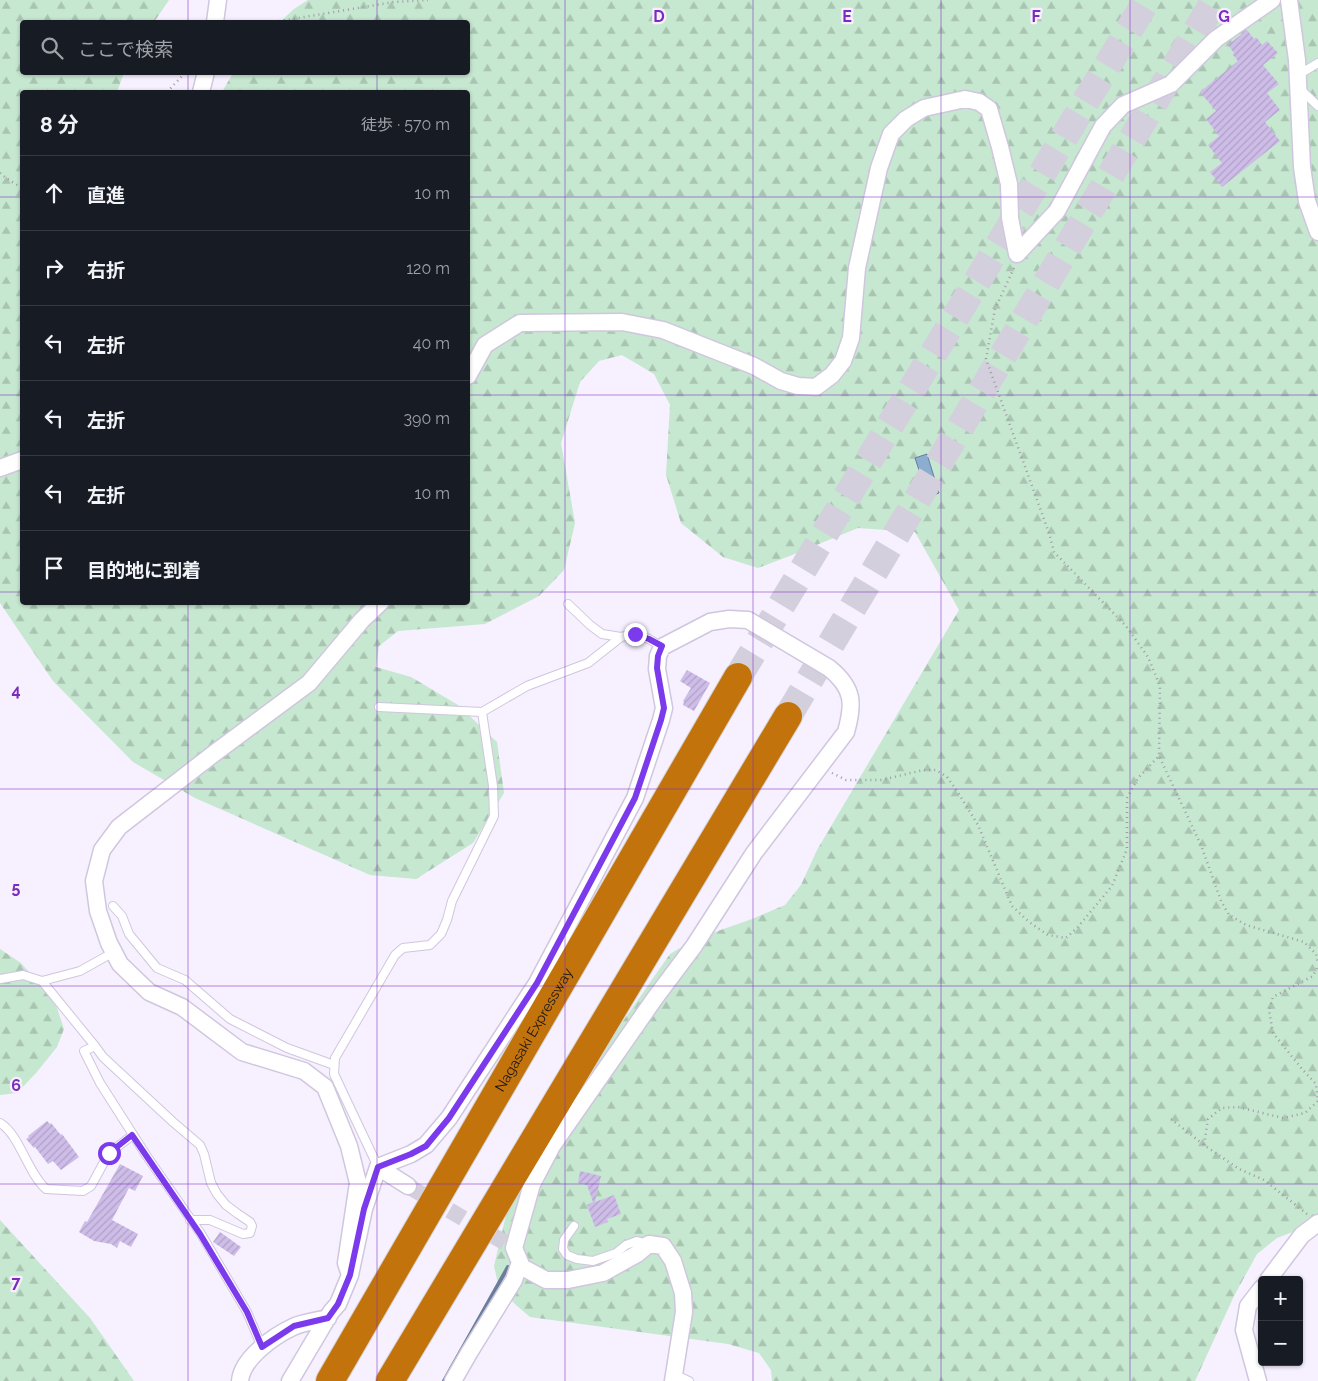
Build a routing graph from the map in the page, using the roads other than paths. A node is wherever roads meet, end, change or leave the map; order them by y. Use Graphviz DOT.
graph roads {
  1 [pos="218,0"];
  2 [pos="1272,0"];
  3 [pos="1289,0"];
  4 [pos="215,20"];
  5 [pos="1318,63"];
  6 [pos="205,75"];
  7 [pos="1298,81"];
  8 [pos="202,90"];
  9 [pos="1318,106"];
  10 [pos="1318,232"];
  11 [pos="470,372"];
  12 [pos="20,461"];
  13 [pos="0,468"];
  14 [pos="568,604"];
  15 [pos="378,605"];
  16 [pos="622,637"];
  17 [pos="662,646"];
  18 [pos="738,677"];
  19 [pos="379,707"];
  20 [pos="482,712"];
  21 [pos="788,716"];
  22 [pos="113,906"];
  23 [pos="114,952"];
  24 [pos="0,979"];
  25 [pos="42,981"];
  26 [pos="95,1046"];
  27 [pos="334,1065"];
  28 [pos="0,1123"];
  29 [pos="132,1135"];
  30 [pos="378,1167"];
  31 [pos="408,1186"];
  32 [pos="190,1220"];
  33 [pos="1318,1222"];
  34 [pos="574,1226"];
  35 [pos="650,1244"];
  36 [pos="520,1262"];
  37 [pos="350,1275"];
  38 [pos="1271,1276"];
  39 [pos="1258,1293"];
  40 [pos="328,1318"];
  41 [pos="262,1347"];
  42 [pos="678,1379"];
  43 [pos="240,1381"];
  44 [pos="290,1381"];
  45 [pos="330,1381"];
  46 [pos="390,1381"];
  47 [pos="453,1381"];
  48 [pos="1258,1381"];
  1 -- 4 [label="street"];
  2 -- 11 [label="street"];
  3 -- 7 [label="street"];
  5 -- 7 [label="lane"];
  6 -- 8 [label="street"];
  7 -- 9 [label="lane"];
  7 -- 10 [label="street"];
  12 -- 13 [label="street"];
  14 -- 16 [label="lane"];
  15 -- 23 [label="street"];
  16 -- 17 [label="lane"];
  16 -- 20 [label="lane"];
  17 -- 30 [label="street"];
  17 -- 36 [label="street"];
  18 -- 45 [label="highway, Nagasaki Expressway"];
  19 -- 20 [label="lane"];
  20 -- 27 [label="lane"];
  21 -- 46 [label="highway"];
  22 -- 27 [label="lane"];
  23 -- 25 [label="lane"];
  23 -- 37 [label="street"];
  24 -- 25 [label="lane"];
  25 -- 26 [label="lane"];
  26 -- 29 [label="lane"];
  26 -- 32 [label="lane"];
  27 -- 30 [label="lane"];
  28 -- 29 [label="lane"];
  29 -- 32 [label="lane"];
  30 -- 31 [label="street"];
  30 -- 37 [label="street"];
  32 -- 41 [label="lane"];
  33 -- 38 [label="street"];
  34 -- 35 [label="lane"];
  35 -- 36 [label="street"];
  35 -- 42 [label="street"];
  36 -- 47 [label="street"];
  37 -- 40 [label="street"];
  39 -- 48 [label="street"];
  40 -- 41 [label="street"];
  40 -- 44 [label="street"];
  41 -- 43 [label="street"];
}
